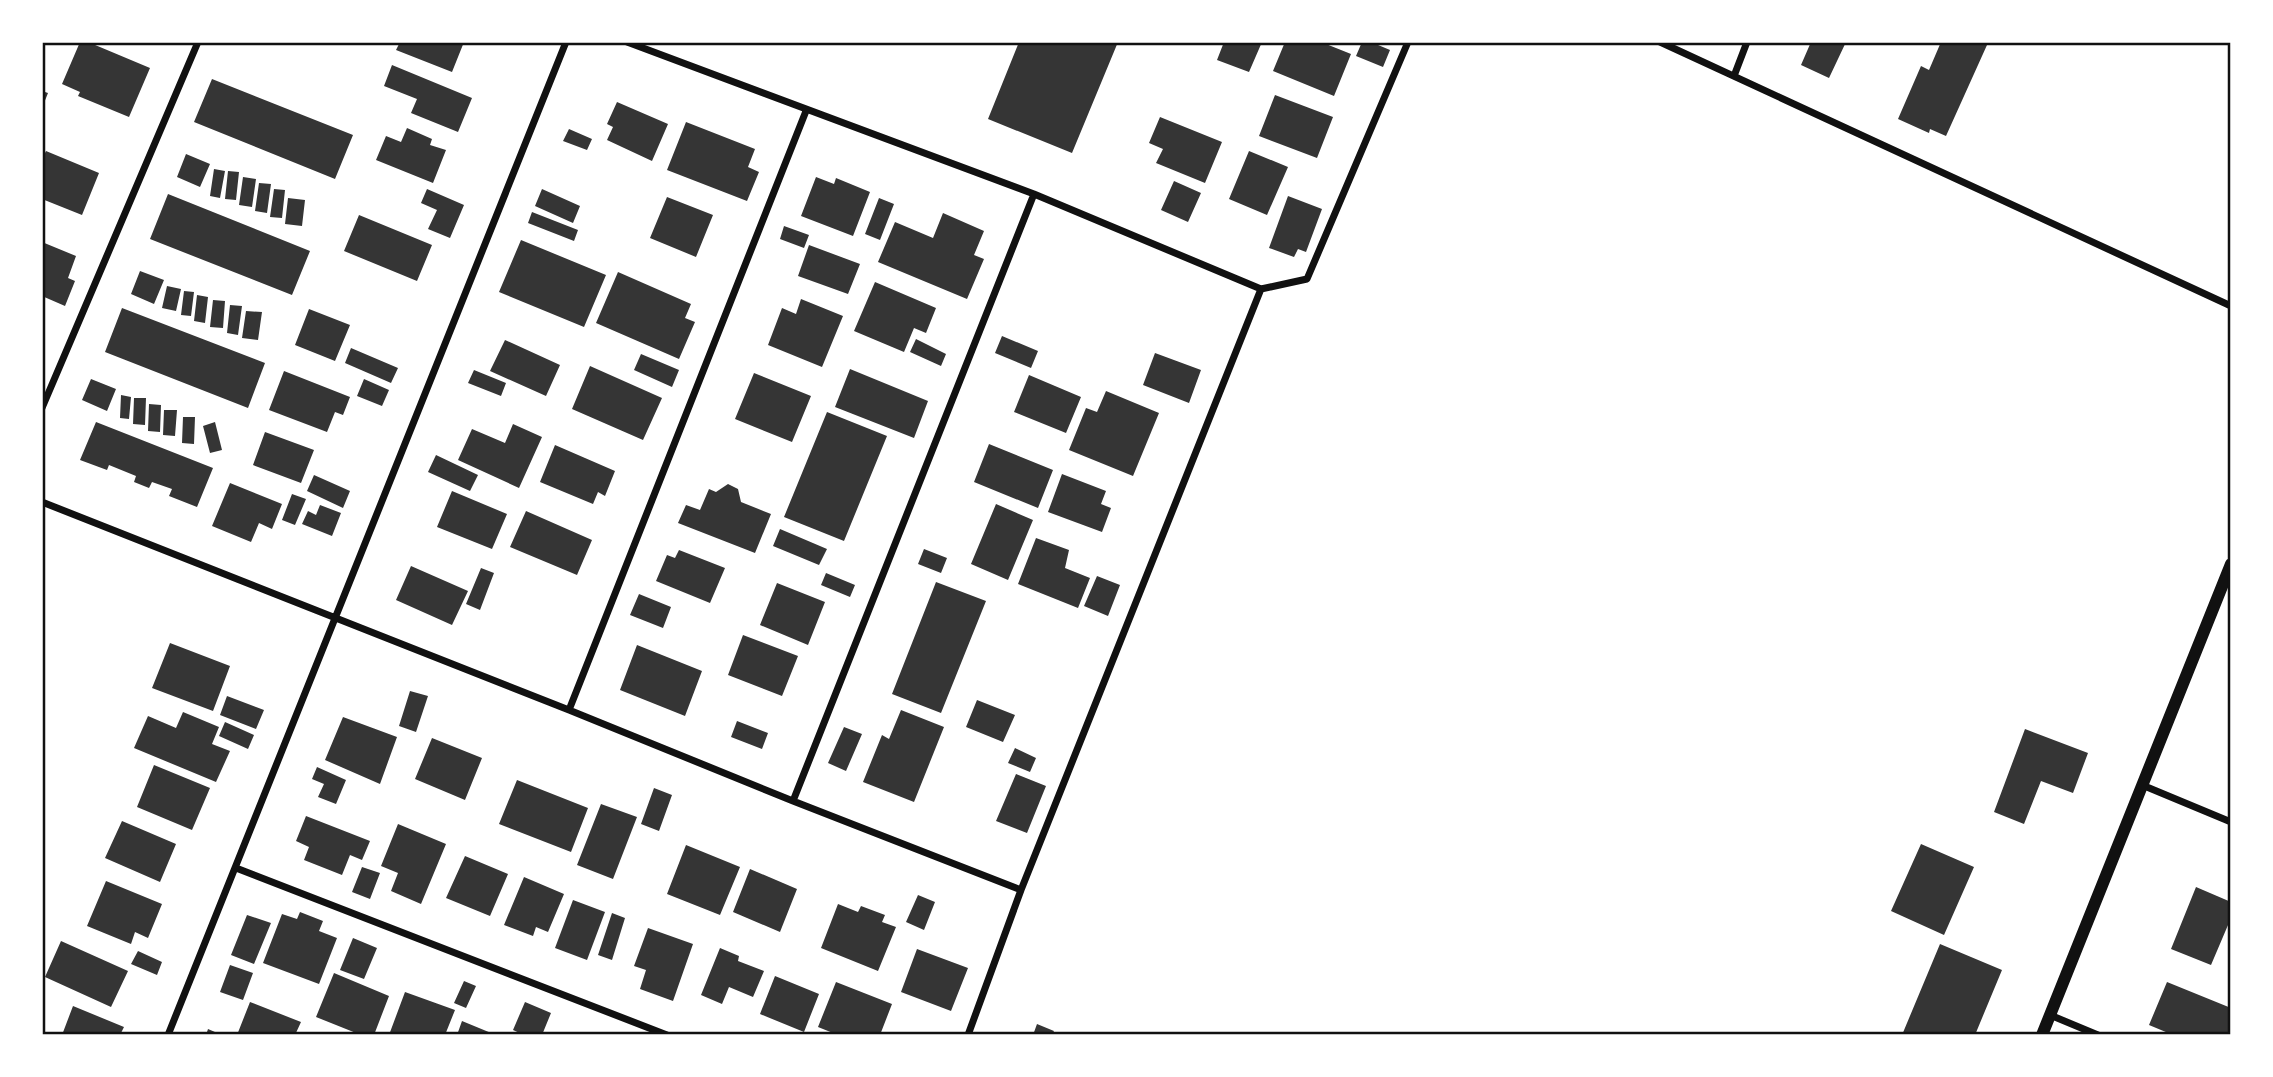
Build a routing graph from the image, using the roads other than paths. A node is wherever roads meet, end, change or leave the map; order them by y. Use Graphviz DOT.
graph roads {
  1 [pos="198,42"];
  2 [pos="566,42"];
  3 [pos="627,42"];
  4 [pos="1408,42"];
  5 [pos="1660,42"];
  6 [pos="1747,42"];
  7 [pos="1734,76"];
  8 [pos="806,111"];
  9 [pos="1034,194"];
  10 [pos="1261,289"];
  11 [pos="2231,306"];
  12 [pos="42,408"];
  13 [pos="42,502"];
  14 [pos="2231,564"];
  15 [pos="336,619"];
  16 [pos="569,710"];
  17 [pos="2141,785"];
  18 [pos="793,801"];
  19 [pos="2231,822"];
  20 [pos="236,868"];
  21 [pos="1021,890"];
  22 [pos="2050,1015"];
  23 [pos="168,1035"];
  24 [pos="667,1035"];
  25 [pos="968,1035"];
  26 [pos="2042,1035"];
  27 [pos="2098,1035"];
  1 -- 12 [label="street"];
  2 -- 15 [label="street"];
  3 -- 8 [label="street"];
  4 -- 10 [label="street"];
  5 -- 7 [label="street"];
  6 -- 7 [label="street"];
  7 -- 11 [label="street"];
  8 -- 9 [label="street"];
  8 -- 16 [label="street"];
  9 -- 10 [label="street"];
  9 -- 18 [label="street"];
  10 -- 21 [label="street"];
  13 -- 15 [label="street"];
  14 -- 17 [label="street"];
  15 -- 16 [label="street"];
  15 -- 20 [label="street"];
  16 -- 18 [label="street"];
  17 -- 19 [label="street"];
  17 -- 22 [label="street"];
  18 -- 21 [label="street"];
  20 -- 23 [label="street"];
  20 -- 24 [label="street"];
  21 -- 25 [label="street"];
  22 -- 26 [label="street"];
  22 -- 27 [label="street"];
}
